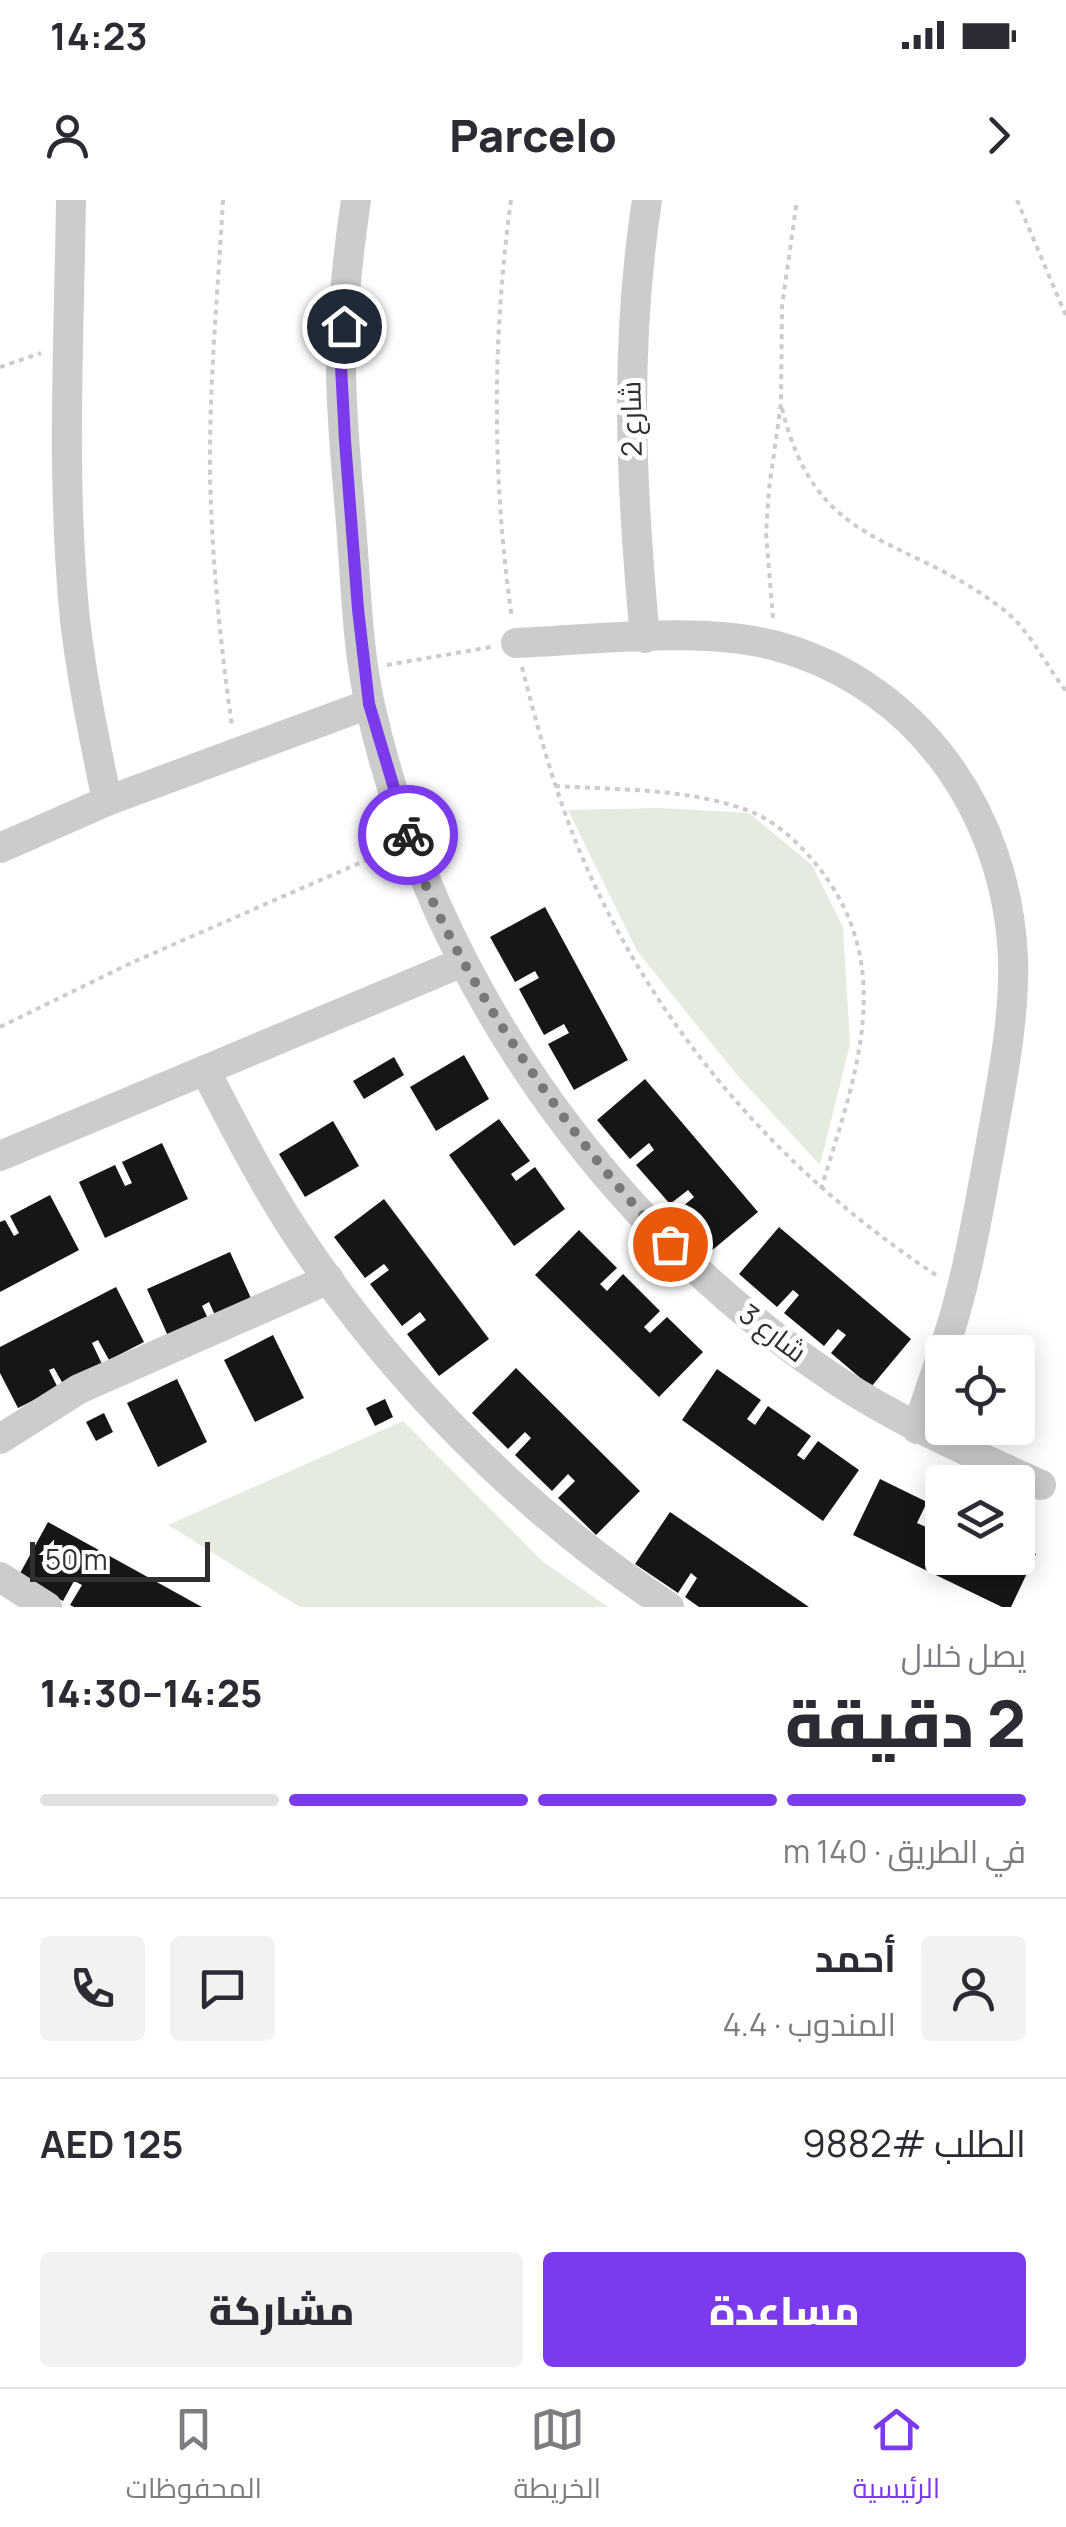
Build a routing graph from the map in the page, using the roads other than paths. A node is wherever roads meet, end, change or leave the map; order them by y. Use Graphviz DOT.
graph roads {
  1 [pos="71,200"];
  2 [pos="356,200"];
  3 [pos="647,200"];
  4 [pos="645,638"];
  5 [pos="516,643"];
  6 [pos="369,704"];
  7 [pos="108,801"];
  8 [pos="0,848"];
  9 [pos="463,962"];
  10 [pos="205,1070"];
  11 [pos="0,1156"];
  12 [pos="329,1279"];
  13 [pos="949,1335"];
  14 [pos="925,1405"];
  15 [pos="917,1428"];
  16 [pos="0,1439"];
  17 [pos="1040,1485"];
  18 [pos="0,1578"];
  19 [pos="47,1607"];
  20 [pos="669,1607"];
  1 -- 7 [label="street"];
  2 -- 6 [label="street, شارع 3"];
  3 -- 4 [label="street, شارع 2"];
  4 -- 5 [label="street"];
  4 -- 13 [label="street"];
  6 -- 7 [label="street"];
  6 -- 9 [label="street, شارع 3"];
  7 -- 8 [label="street"];
  9 -- 10 [label="street"];
  9 -- 15 [label="street, شارع 3"];
  10 -- 11 [label="street"];
  10 -- 12 [label="street"];
  12 -- 16 [label="street"];
  12 -- 20 [label="street"];
  14 -- 15 [label="street"];
  15 -- 17 [label="street, شارع 3"];
  18 -- 19 [label="street"];
}
